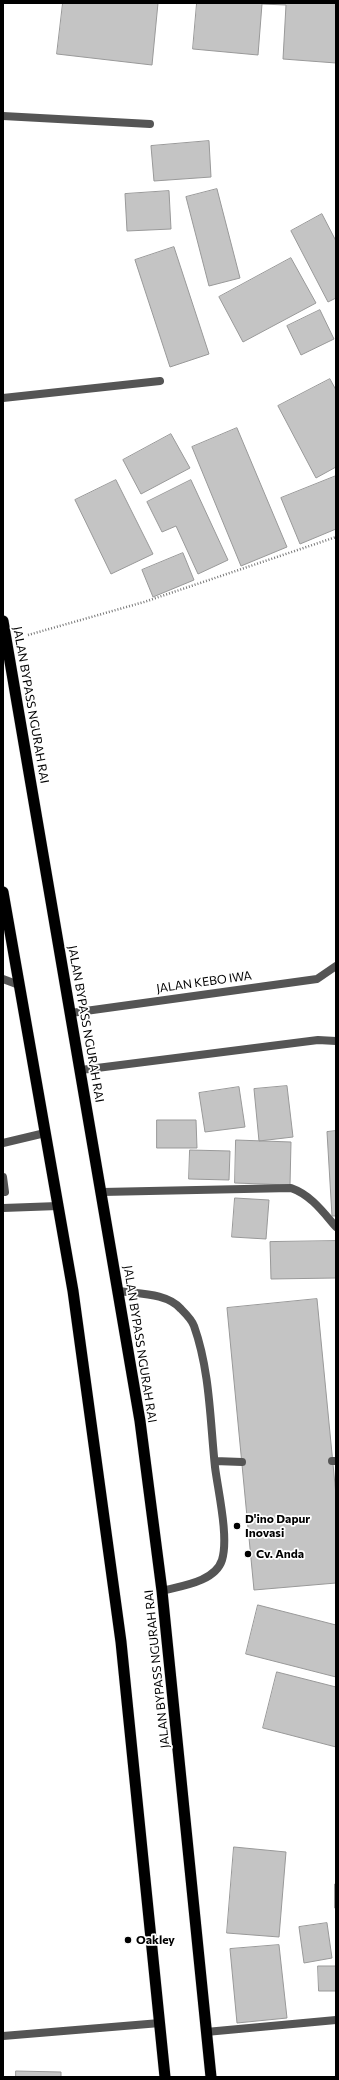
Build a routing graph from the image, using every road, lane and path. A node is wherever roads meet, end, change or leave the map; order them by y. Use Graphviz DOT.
graph roads {
  1 [pos="3,116"];
  2 [pos="150,124"];
  3 [pos="160,381"];
  4 [pos="3,398"];
  5 [pos="336,537"];
  6 [pos="3,621"];
  7 [pos="6,641"];
  8 [pos="3,892"];
  9 [pos="336,966"];
  10 [pos="3,979"];
  11 [pos="19,985"];
  12 [pos="71,1013"];
  13 [pos="336,1041"];
  14 [pos="81,1070"];
  15 [pos="45,1133"];
  16 [pos="3,1143"];
  17 [pos="3,1177"];
  18 [pos="5,1192"];
  19 [pos="102,1192"];
  20 [pos="58,1206"];
  21 [pos="3,1208"];
  22 [pos="336,1227"];
  23 [pos="119,1291"];
  24 [pos="215,1461"];
  25 [pos="242,1462"];
  26 [pos="162,1591"];
  27 [pos="336,2020"];
  28 [pos="160,2023"];
  29 [pos="206,2032"];
  30 [pos="3,2036"];
  31 [pos="165,2077"];
  32 [pos="211,2077"];
  1 -- 2 [label="street"];
  3 -- 4 [label="street"];
  5 -- 7 [label="path"];
  6 -- 7 [label="highway, JALAN BYPASS NGURAH RAI"];
  7 -- 12 [label="highway, JALAN BYPASS NGURAH RAI"];
  8 -- 11 [label="highway"];
  9 -- 12 [label="street, JALAN KEBO IWA"];
  10 -- 11 [label="street"];
  11 -- 15 [label="highway"];
  12 -- 14 [label="highway, JALAN BYPASS NGURAH RAI"];
  13 -- 14 [label="street"];
  14 -- 19 [label="highway, JALAN BYPASS NGURAH RAI"];
  15 -- 16 [label="street"];
  15 -- 20 [label="highway"];
  17 -- 18 [label="street"];
  19 -- 22 [label="street"];
  19 -- 23 [label="highway, JALAN BYPASS NGURAH RAI"];
  20 -- 21 [label="street"];
  20 -- 28 [label="highway"];
  23 -- 24 [label="street"];
  23 -- 26 [label="highway, JALAN BYPASS NGURAH RAI"];
  24 -- 25 [label="street"];
  24 -- 26 [label="street"];
  26 -- 29 [label="highway, JALAN BYPASS NGURAH RAI"];
  27 -- 29 [label="street"];
  28 -- 30 [label="street"];
  28 -- 31 [label="highway"];
  29 -- 32 [label="highway, JALAN BYPASS NGURAH RAI"];
}
